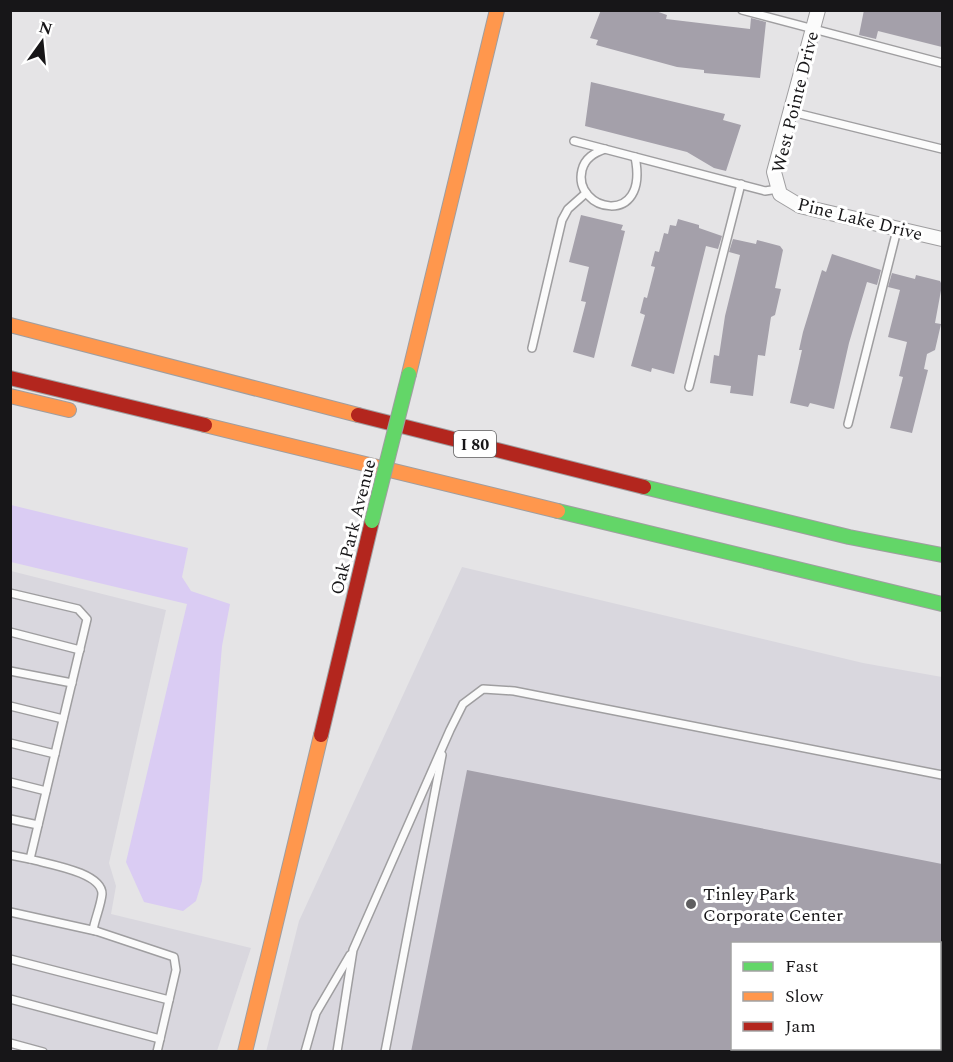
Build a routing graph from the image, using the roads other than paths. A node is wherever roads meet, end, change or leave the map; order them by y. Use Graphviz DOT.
graph roads {
  1 [pos="496,10"];
  2 [pos="742,10"];
  3 [pos="818,10"];
  4 [pos="813,28"];
  5 [pos="942,63"];
  6 [pos="792,111"];
  7 [pos="574,141"];
  8 [pos="605,149"];
  9 [pos="942,149"];
  10 [pos="635,157"];
  11 [pos="741,184"];
  12 [pos="779,191"];
  13 [pos="586,193"];
  14 [pos="897,230"];
  15 [pos="942,239"];
  16 [pos="10,325"];
  17 [pos="532,348"];
  18 [pos="10,378"];
  19 [pos="688,387"];
  20 [pos="10,396"];
  21 [pos="78,412"];
  22 [pos="848,424"];
  23 [pos="218,442"];
  24 [pos="354,462"];
  25 [pos="942,555"];
  26 [pos="10,593"];
  27 [pos="942,604"];
  28 [pos="10,632"];
  29 [pos="80,650"];
  30 [pos="10,671"];
  31 [pos="72,683"];
  32 [pos="10,706"];
  33 [pos="63,719"];
  34 [pos="10,743"];
  35 [pos="444,743"];
  36 [pos="55,753"];
  37 [pos="942,774"];
  38 [pos="10,782"];
  39 [pos="46,791"];
  40 [pos="10,819"];
  41 [pos="38,825"];
  42 [pos="10,855"];
  43 [pos="30,859"];
  44 [pos="10,912"];
  45 [pos="97,932"];
  46 [pos="353,950"];
  47 [pos="10,959"];
  48 [pos="10,999"];
  49 [pos="169,1000"];
  50 [pos="160,1039"];
  51 [pos="10,1043"];
  52 [pos="43,1052"];
  53 [pos="157,1052"];
  54 [pos="245,1052"];
  55 [pos="305,1052"];
  56 [pos="337,1052"];
  57 [pos="385,1052"];
  1 -- 54 [label="main road, Oak Park Avenue, bridge"];
  2 -- 4 [label="lane"];
  3 -- 4 [label="street, West Pointe Drive"];
  4 -- 5 [label="lane"];
  4 -- 6 [label="street, West Pointe Drive"];
  6 -- 9 [label="lane"];
  6 -- 12 [label="street, West Pointe Drive"];
  7 -- 8 [label="lane"];
  8 -- 10 [label="lane"];
  8 -- 13 [label="lane"];
  10 -- 11 [label="lane"];
  10 -- 13 [label="lane"];
  11 -- 12 [label="lane"];
  11 -- 19 [label="lane"];
  12 -- 14 [label="street, Pine Lake Drive"];
  13 -- 17 [label="lane"];
  14 -- 15 [label="street, Pine Lake Drive"];
  14 -- 22 [label="lane"];
  16 -- 25 [label="main road, I 80"];
  18 -- 24 [label="main road"];
  20 -- 21 [label="main road"];
  23 -- 24 [label="main road"];
  24 -- 27 [label="main road"];
  26 -- 29 [label="lane"];
  28 -- 29 [label="lane"];
  29 -- 31 [label="lane"];
  30 -- 31 [label="lane"];
  31 -- 33 [label="lane"];
  32 -- 33 [label="lane"];
  33 -- 36 [label="lane"];
  34 -- 36 [label="lane"];
  35 -- 37 [label="lane"];
  35 -- 46 [label="lane"];
  35 -- 57 [label="lane"];
  36 -- 39 [label="lane"];
  38 -- 39 [label="lane"];
  39 -- 41 [label="lane"];
  40 -- 41 [label="lane"];
  41 -- 43 [label="lane"];
  42 -- 43 [label="lane"];
  43 -- 45 [label="lane"];
  44 -- 45 [label="lane"];
  45 -- 49 [label="lane"];
  46 -- 55 [label="lane"];
  46 -- 56 [label="lane"];
  47 -- 49 [label="lane"];
  48 -- 50 [label="lane"];
  49 -- 50 [label="lane"];
  50 -- 53 [label="lane"];
  51 -- 52 [label="lane"];
}
